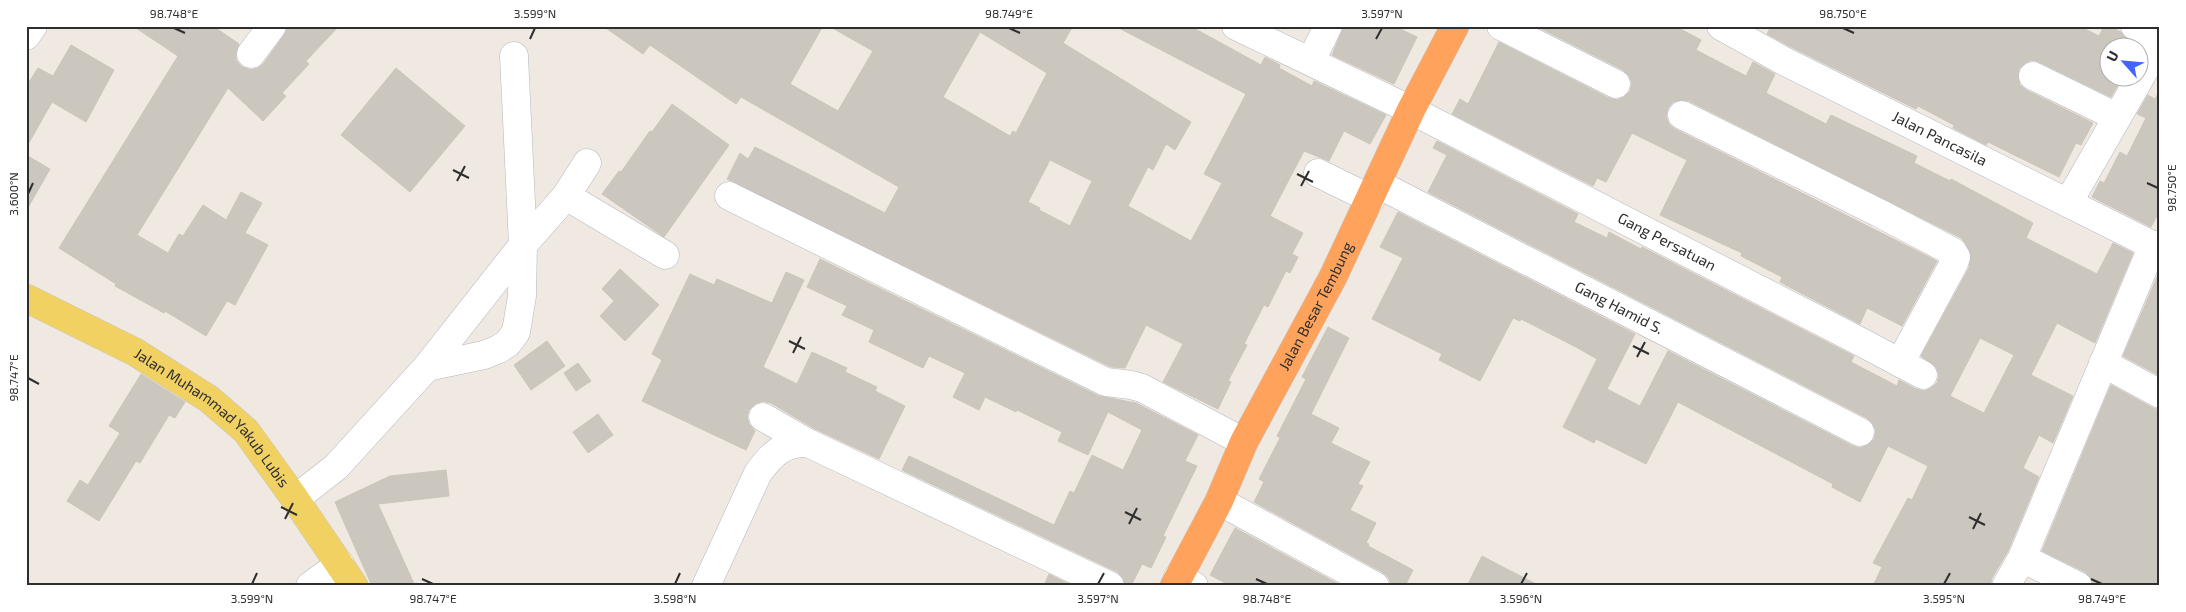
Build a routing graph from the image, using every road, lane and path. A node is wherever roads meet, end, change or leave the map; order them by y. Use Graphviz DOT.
graph roads {
  1 [pos="33,26"];
  2 [pos="272,26"];
  3 [pos="1236,26"];
  4 [pos="1328,26"];
  5 [pos="1455,26"];
  6 [pos="1501,26"];
  7 [pos="1721,26"];
  8 [pos="2135,26"];
  9 [pos="26,36"];
  10 [pos="2160,42"];
  11 [pos="251,54"];
  12 [pos="514,56"];
  13 [pos="1311,61"];
  14 [pos="2033,76"];
  15 [pos="1616,84"];
  16 [pos="1412,110"];
  17 [pos="1682,115"];
  18 [pos="2117,117"];
  19 [pos="587,163"];
  20 [pos="1318,173"];
  21 [pos="1375,192"];
  22 [pos="566,196"];
  23 [pos="729,196"];
  24 [pos="2068,203"];
  25 [pos="524,245"];
  26 [pos="2156,247"];
  27 [pos="665,255"];
  28 [pos="26,298"];
  29 [pos="2103,363"];
  30 [pos="427,367"];
  31 [pos="2160,394"];
  32 [pos="763,417"];
  33 [pos="1860,432"];
  34 [pos="1244,442"];
  35 [pos="808,443"];
  36 [pos="295,499"];
  37 [pos="1219,501"];
  38 [pos="2022,558"];
  39 [pos="347,575"];
  40 [pos="1182,583"];
  41 [pos="310,586"];
  42 [pos="706,586"];
  43 [pos="1110,586"];
  44 [pos="1375,586"];
  45 [pos="2006,586"];
  46 [pos="2078,586"];
  1 -- 9 [label="street"];
  2 -- 11 [label="street"];
  3 -- 13 [label="street, Gang Persatuan"];
  4 -- 13 [label="street"];
  5 -- 16 [label="highway, Jalan Besar Tembung"];
  6 -- 15 [label="street"];
  7 -- 24 [label="street, Jalan Pancasila"];
  8 -- 10 [label="street"];
  10 -- 18 [label="street"];
  12 -- 25 [label="street"];
  13 -- 16 [label="street, Gang Persatuan"];
  14 -- 18 [label="street"];
  16 -- 17 [label="street, Gang Persatuan"];
  16 -- 21 [label="highway, Jalan Besar Tembung"];
  18 -- 24 [label="street"];
  19 -- 22 [label="street"];
  20 -- 21 [label="street, Gang Hamid S."];
  21 -- 33 [label="street, Gang Hamid S."];
  21 -- 34 [label="highway, Jalan Besar Tembung"];
  22 -- 25 [label="street"];
  22 -- 27 [label="street"];
  23 -- 34 [label="street"];
  24 -- 26 [label="street, Jalan Pancasila"];
  25 -- 30 [label="street"];
  25 -- 30 [label="street"];
  26 -- 29 [label="street"];
  28 -- 36 [label="main road, Jalan Muhammad Yakub Lubis"];
  29 -- 31 [label="street"];
  29 -- 38 [label="street"];
  30 -- 36 [label="street"];
  32 -- 35 [label="street"];
  34 -- 37 [label="highway, Jalan Besar Tembung"];
  35 -- 42 [label="street"];
  35 -- 43 [label="street"];
  36 -- 39 [label="main road, Jalan Muhammad Yakub Lubis"];
  37 -- 40 [label="highway, Jalan Besar Tembung"];
  37 -- 44 [label="street"];
  38 -- 45 [label="street"];
  38 -- 46 [label="street"];
  39 -- 41 [label="street"];
}
